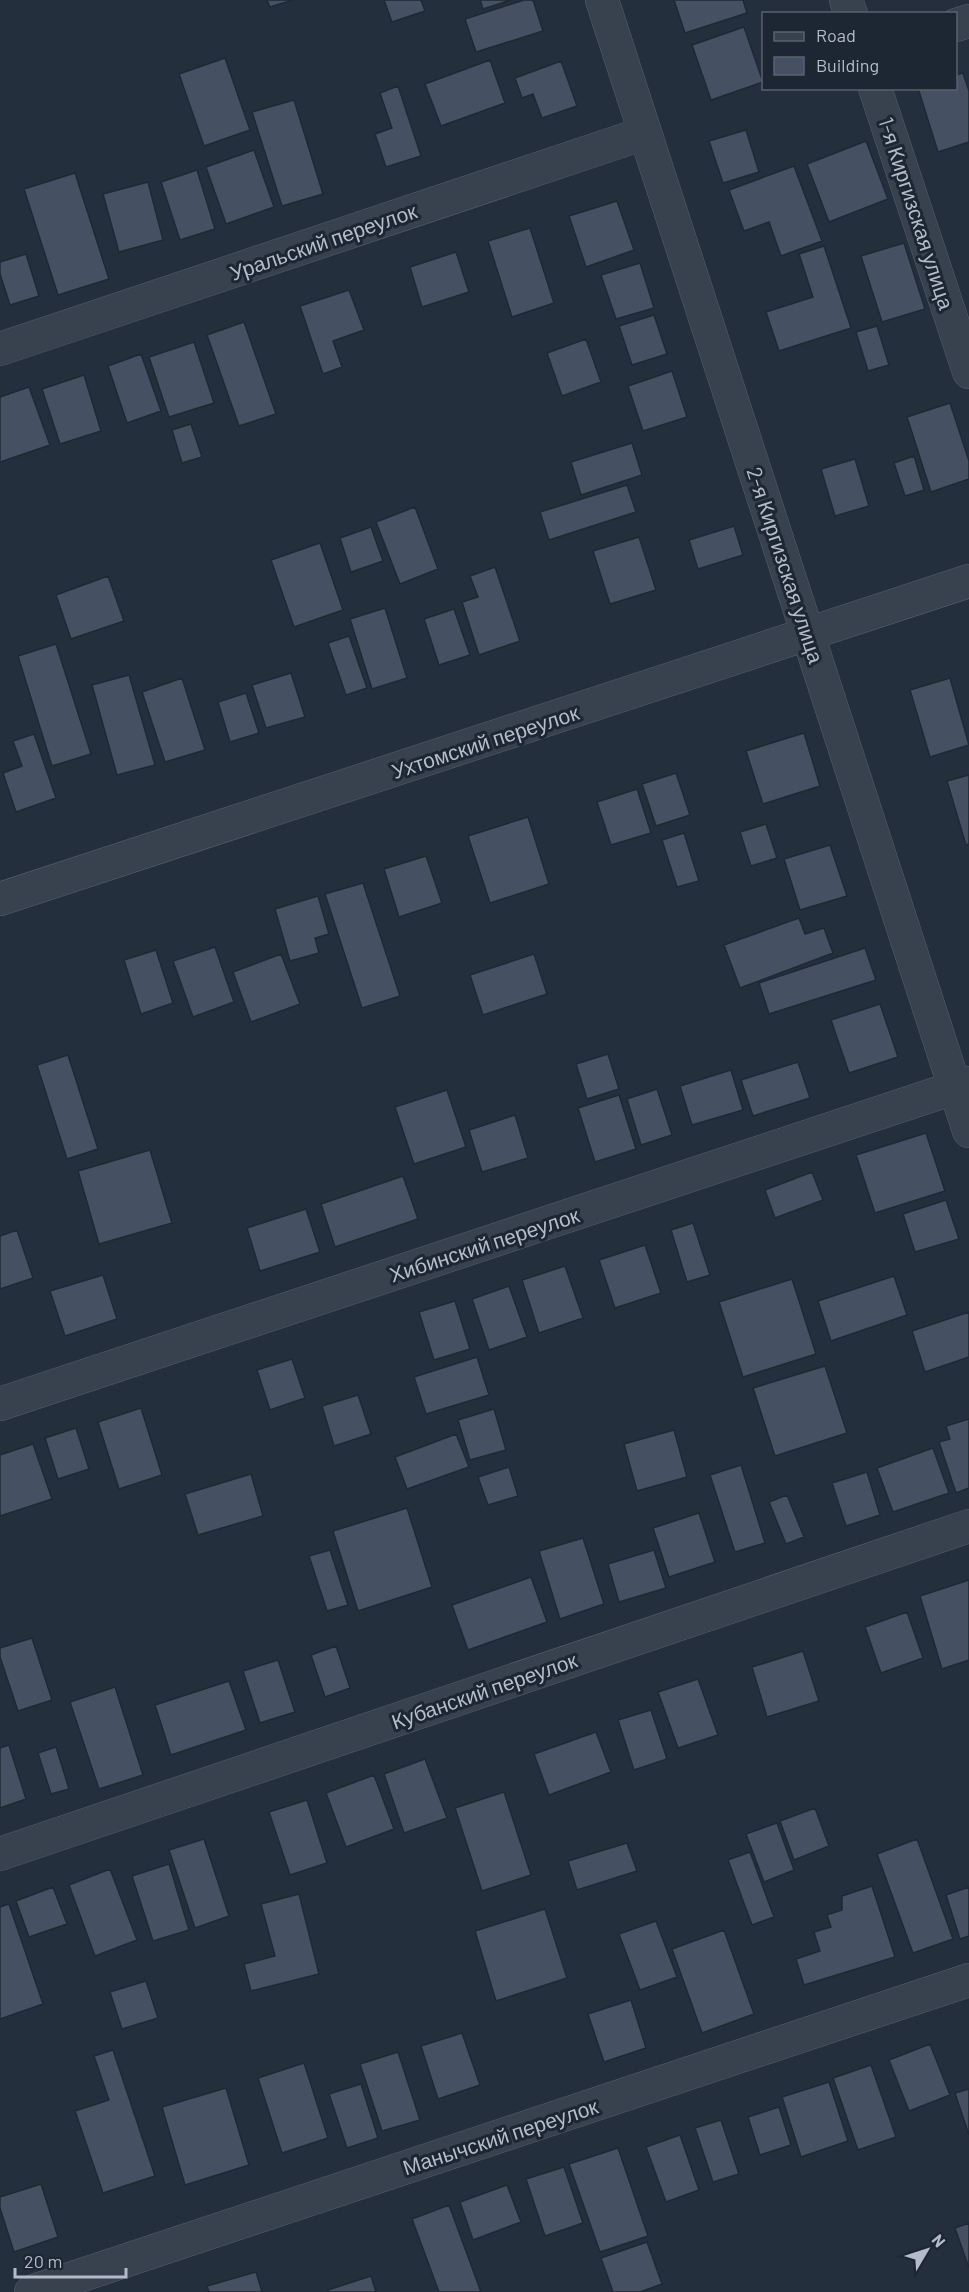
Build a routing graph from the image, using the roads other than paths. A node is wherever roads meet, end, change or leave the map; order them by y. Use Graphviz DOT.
graph roads {
  1 [pos="602,0"];
  2 [pos="876,90"];
  3 [pos="645,132"];
  4 [pos="0,349"];
  5 [pos="969,372"];
  6 [pos="969,581"];
  7 [pos="809,635"];
  8 [pos="0,899"];
  9 [pos="962,1085"];
  10 [pos="969,1131"];
  11 [pos="0,1404"];
  12 [pos="969,1526"];
  13 [pos="0,1854"];
  14 [pos="969,1980"];
  15 [pos="31,2292"];
  1 -- 3 [label="street, 2-я Киргизская улица"];
  2 -- 5 [label="street, 1-я Киргизская улица"];
  3 -- 4 [label="street, Уральский переулок"];
  3 -- 7 [label="street, 2-я Киргизская улица"];
  6 -- 7 [label="street, Ухтомский переулок"];
  7 -- 8 [label="street, Ухтомский переулок"];
  7 -- 9 [label="street, 2-я Киргизская улица"];
  9 -- 10 [label="street, 2-я Киргизская улица"];
  9 -- 11 [label="street, Хибинский переулок"];
  12 -- 13 [label="street, Кубанский переулок"];
  14 -- 15 [label="street, Манычский переулок"];
}
